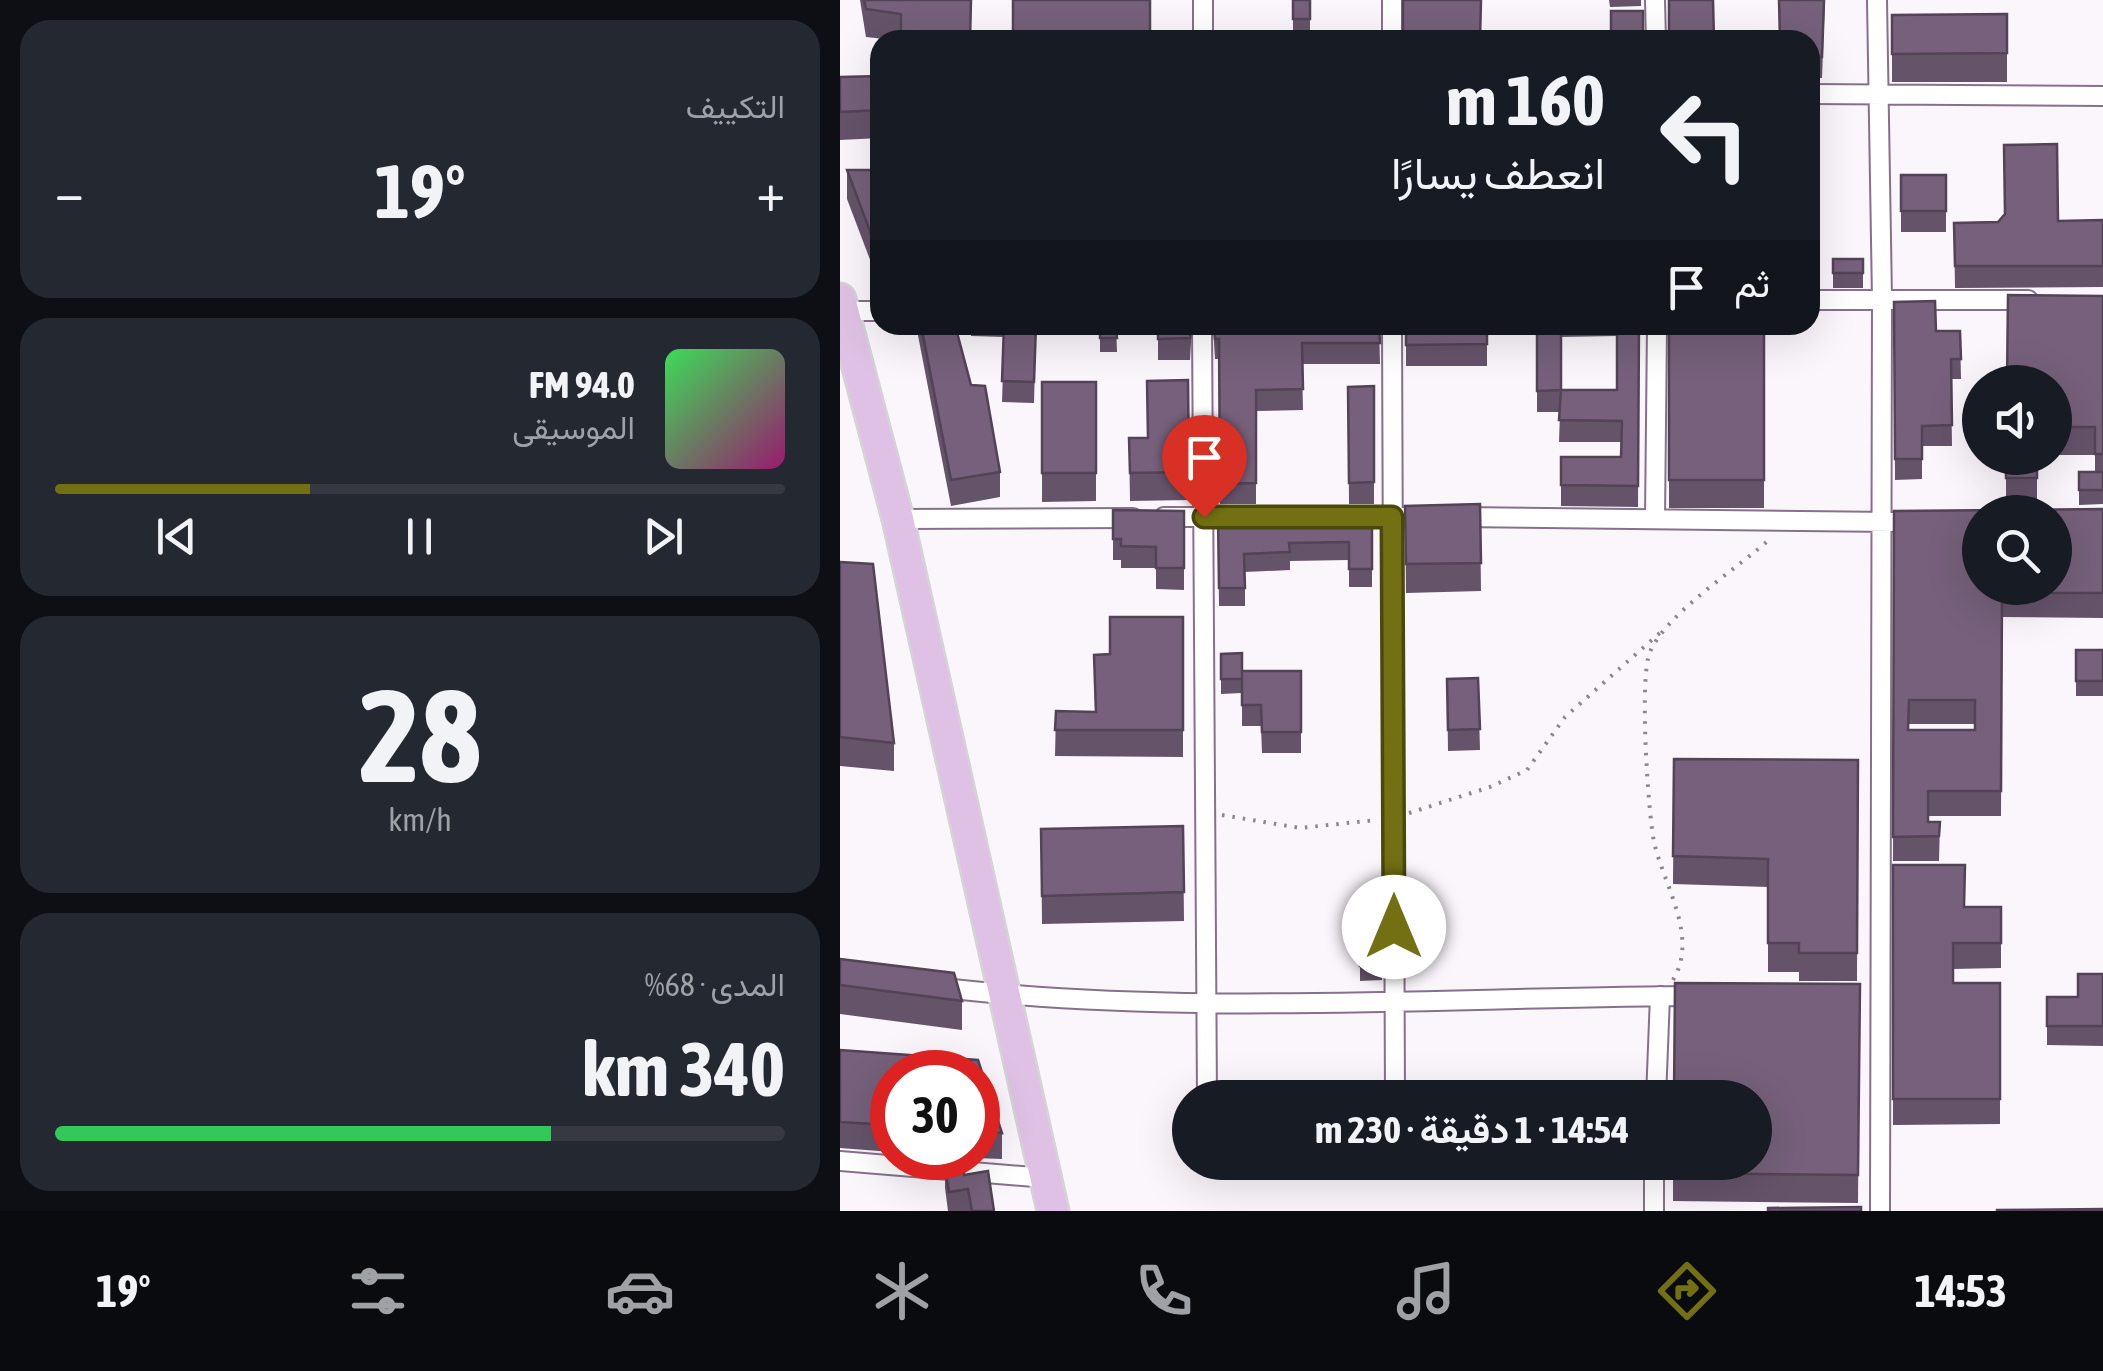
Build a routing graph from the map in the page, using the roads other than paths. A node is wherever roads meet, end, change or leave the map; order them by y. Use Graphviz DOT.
graph roads {
  1 [pos="1202,0"];
  2 [pos="1392,0"];
  3 [pos="1655,0"];
  4 [pos="1877,0"];
  5 [pos="1202,30"];
  6 [pos="1392,30"];
  7 [pos="1656,30"];
  8 [pos="1820,94"];
  9 [pos="1879,94"];
  10 [pos="2103,96"];
  11 [pos="1882,299"];
  12 [pos="1820,300"];
  13 [pos="2048,300"];
  14 [pos="842,305"];
  15 [pos="870,309"];
  16 [pos="1202,335"];
  17 [pos="1392,335"];
  18 [pos="1657,335"];
  19 [pos="1204,517"];
  20 [pos="1260,517"];
  21 [pos="1335,517"];
  22 [pos="1392,517"];
  23 [pos="898,518"];
  24 [pos="1655,519"];
  25 [pos="1882,522"];
  26 [pos="1921,522"];
  27 [pos="913,984"];
  28 [pos="1004,995"];
  29 [pos="1660,996"];
  30 [pos="1720,996"];
  31 [pos="1859,996"];
  32 [pos="1879,996"];
  33 [pos="1209,1001"];
  34 [pos="1394,1001"];
  35 [pos="1207,1080"];
  36 [pos="1395,1080"];
  37 [pos="1657,1080"];
  38 [pos="840,1161"];
  39 [pos="1046,1178"];
  40 [pos="1654,1180"];
  41 [pos="1054,1211"];
  42 [pos="1654,1211"];
  43 [pos="1880,1211"];
  1 -- 5 [label="street"];
  2 -- 6 [label="street"];
  3 -- 7 [label="street"];
  4 -- 9 [label="street"];
  8 -- 9 [label="street"];
  9 -- 10 [label="street"];
  9 -- 11 [label="street"];
  11 -- 12 [label="street"];
  11 -- 13 [label="street"];
  11 -- 25 [label="street"];
  14 -- 15 [label="street"];
  14 -- 23 [label="main road"];
  16 -- 19 [label="street"];
  17 -- 22 [label="street"];
  18 -- 24 [label="street"];
  19 -- 20 [label="street"];
  19 -- 23 [label="street"];
  19 -- 33 [label="street"];
  21 -- 22 [label="street"];
  22 -- 24 [label="street"];
  22 -- 34 [label="street"];
  23 -- 28 [label="main road"];
  24 -- 25 [label="street"];
  25 -- 26 [label="street"];
  25 -- 32 [label="street"];
  27 -- 28 [label="street"];
  28 -- 33 [label="street"];
  28 -- 39 [label="main road"];
  29 -- 30 [label="street"];
  29 -- 34 [label="street"];
  29 -- 37 [label="street"];
  31 -- 32 [label="street"];
  32 -- 43 [label="street"];
  33 -- 34 [label="street"];
  33 -- 35 [label="street"];
  34 -- 36 [label="street"];
  38 -- 39 [label="street"];
  39 -- 41 [label="main road"];
  40 -- 42 [label="street"];
}
